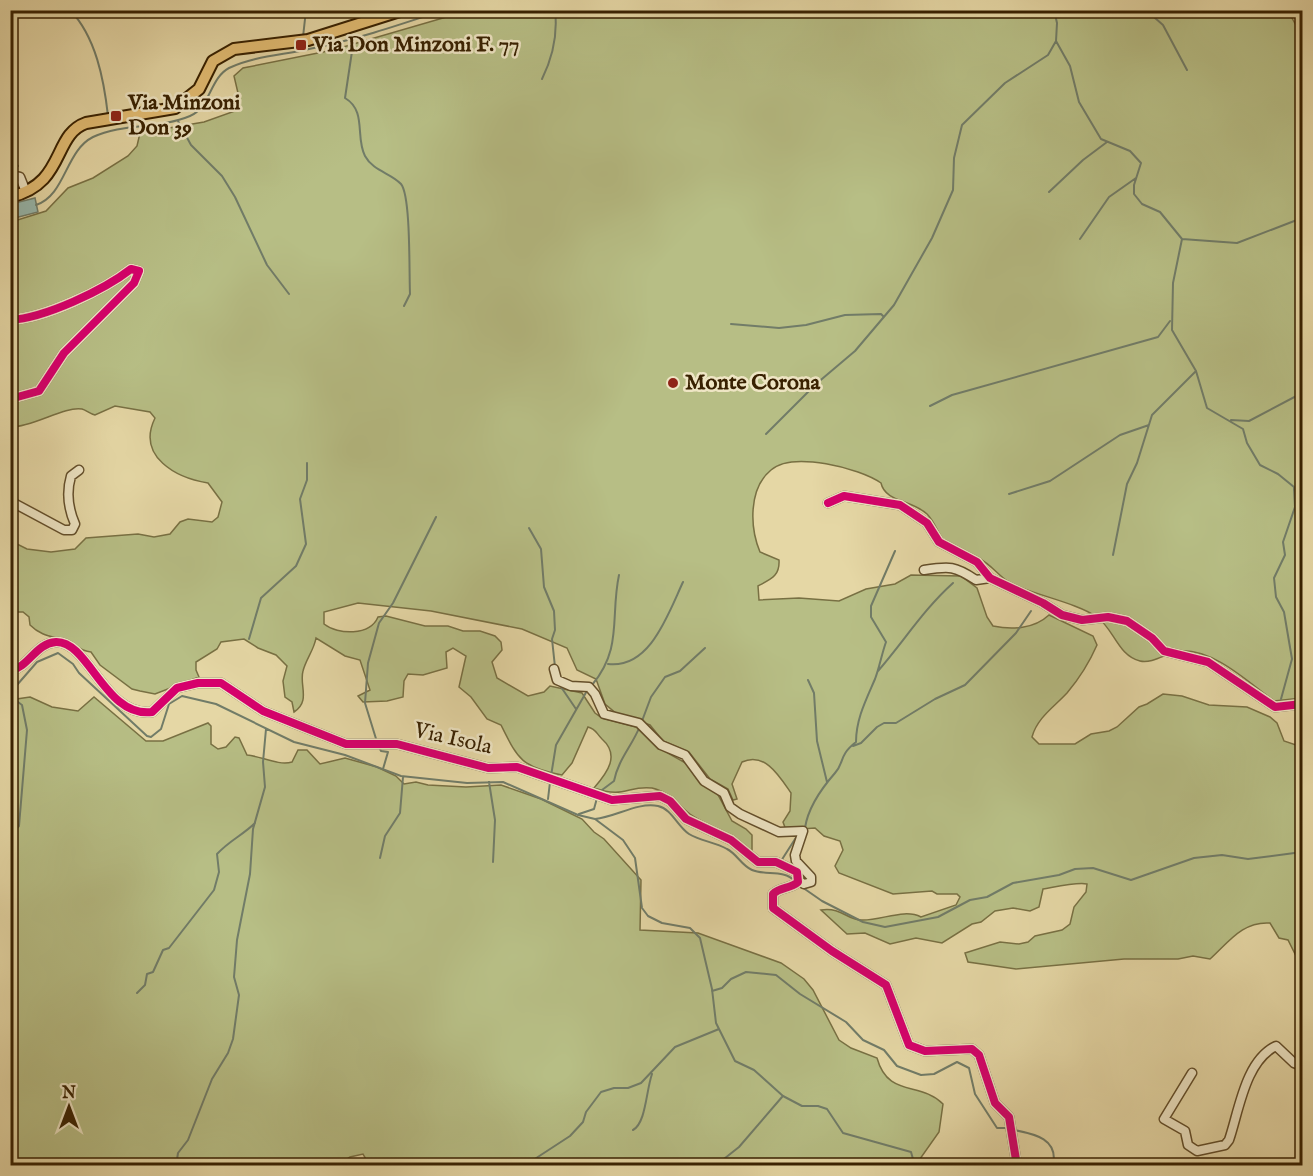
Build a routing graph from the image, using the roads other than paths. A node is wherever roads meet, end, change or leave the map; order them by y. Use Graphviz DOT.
graph roads {
  1 [pos="403,10"];
  2 [pos="10,175"];
  3 [pos="26,192"];
  4 [pos="10,197"];
  5 [pos="10,320"];
  6 [pos="10,399"];
  7 [pos="79,470"];
  8 [pos="10,501"];
  9 [pos="828,502"];
  10 [pos="924,570"];
  11 [pos="990,579"];
  12 [pos="554,669"];
  13 [pos="10,671"];
  14 [pos="1302,704"];
  15 [pos="799,881"];
  16 [pos="1302,1066"];
  17 [pos="1192,1073"];
  18 [pos="1017,1166"];
  1 -- 3 [label="main road"];
  2 -- 3 [label="street"];
  3 -- 4 [label="main road"];
  5 -- 6 [label="street"];
  7 -- 8 [label="street"];
  9 -- 11 [label="street"];
  10 -- 11 [label="street"];
  11 -- 14 [label="street"];
  12 -- 15 [label="street"];
  13 -- 15 [label="street, Via Isola"];
  15 -- 18 [label="street"];
  16 -- 17 [label="street"];
}
